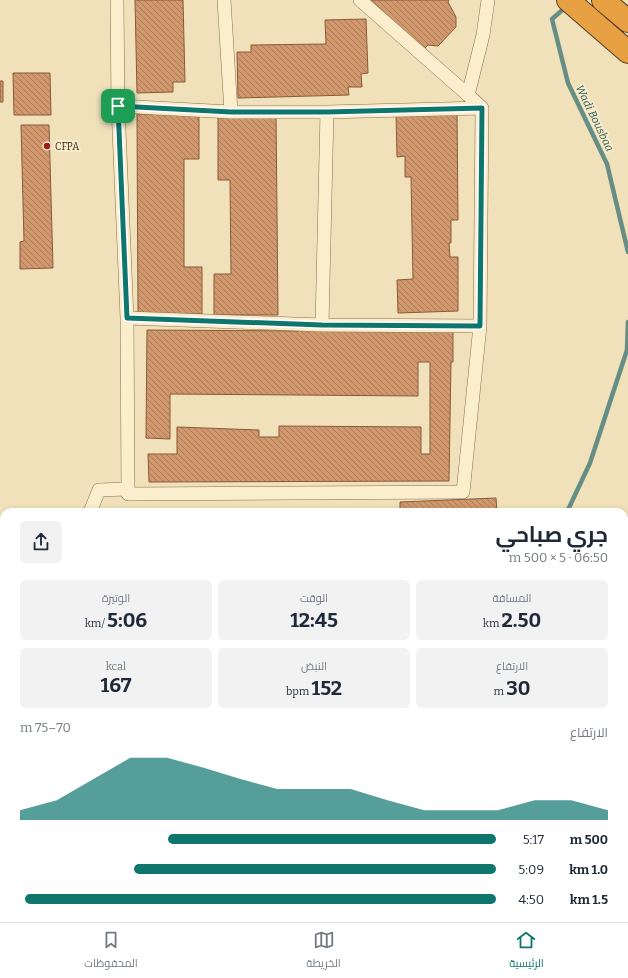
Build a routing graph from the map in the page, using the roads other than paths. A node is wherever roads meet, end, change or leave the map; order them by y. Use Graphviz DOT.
graph roads {
  1 [pos="117,0"];
  2 [pos="224,0"];
  3 [pos="360,0"];
  4 [pos="488,0"];
  5 [pos="568,0"];
  6 [pos="603,0"];
  7 [pos="628,21"];
  8 [pos="628,52"];
  9 [pos="468,95"];
  10 [pos="118,106"];
  11 [pos="482,108"];
  12 [pos="231,112"];
  13 [pos="327,112"];
  14 [pos="127,318"];
  15 [pos="322,325"];
  16 [pos="480,326"];
  17 [pos="127,489"];
  18 [pos="92,508"];
  1 -- 10 [label="street"];
  2 -- 12 [label="street"];
  3 -- 9 [label="street"];
  4 -- 9 [label="street"];
  5 -- 8 [label="highway"];
  6 -- 7 [label="highway"];
  9 -- 11 [label="street"];
  10 -- 12 [label="street"];
  10 -- 14 [label="street"];
  11 -- 13 [label="street"];
  11 -- 16 [label="street"];
  12 -- 13 [label="street"];
  13 -- 15 [label="street"];
  14 -- 15 [label="street"];
  14 -- 17 [label="street"];
  15 -- 16 [label="street"];
  16 -- 17 [label="street"];
  17 -- 18 [label="street"];
}
